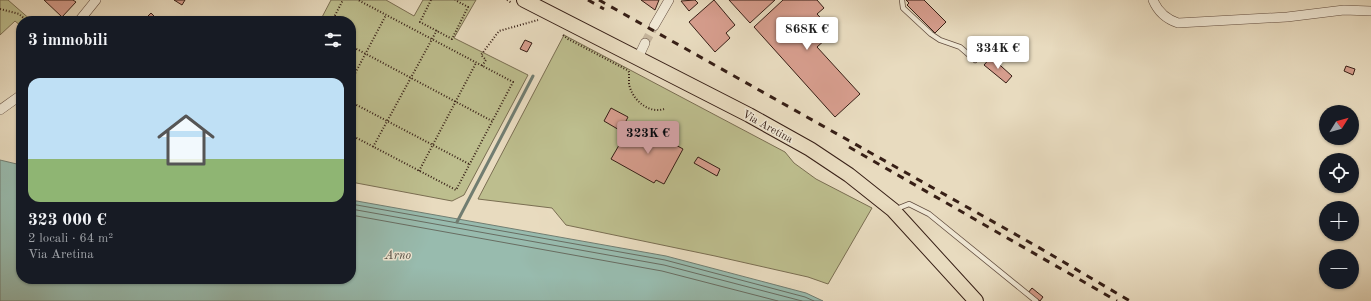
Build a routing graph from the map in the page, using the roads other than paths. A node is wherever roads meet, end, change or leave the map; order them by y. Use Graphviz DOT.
graph roads {
  1 [pos="84,0"];
  2 [pos="669,0"];
  3 [pos="902,0"];
  4 [pos="1153,0"];
  5 [pos="93,3"];
  6 [pos="520,3"];
  7 [pos="1371,11"];
  8 [pos="83,16"];
  9 [pos="654,26"];
  10 [pos="645,44"];
  11 [pos="638,58"];
  12 [pos="975,60"];
  13 [pos="16,99"];
  14 [pos="0,110"];
  15 [pos="893,210"];
  16 [pos="976,301"];
  17 [pos="1036,301"];
  1 -- 5 [label="street"];
  2 -- 9 [label="street"];
  3 -- 12 [label="lane"];
  4 -- 7 [label="street"];
  5 -- 8 [label="street"];
  6 -- 11 [label="main road, Via Aretina"];
  10 -- 11 [label="street"];
  11 -- 15 [label="main road, Via Aretina"];
  13 -- 14 [label="street"];
  15 -- 16 [label="main road, Via Aretina"];
  15 -- 17 [label="lane"];
}
